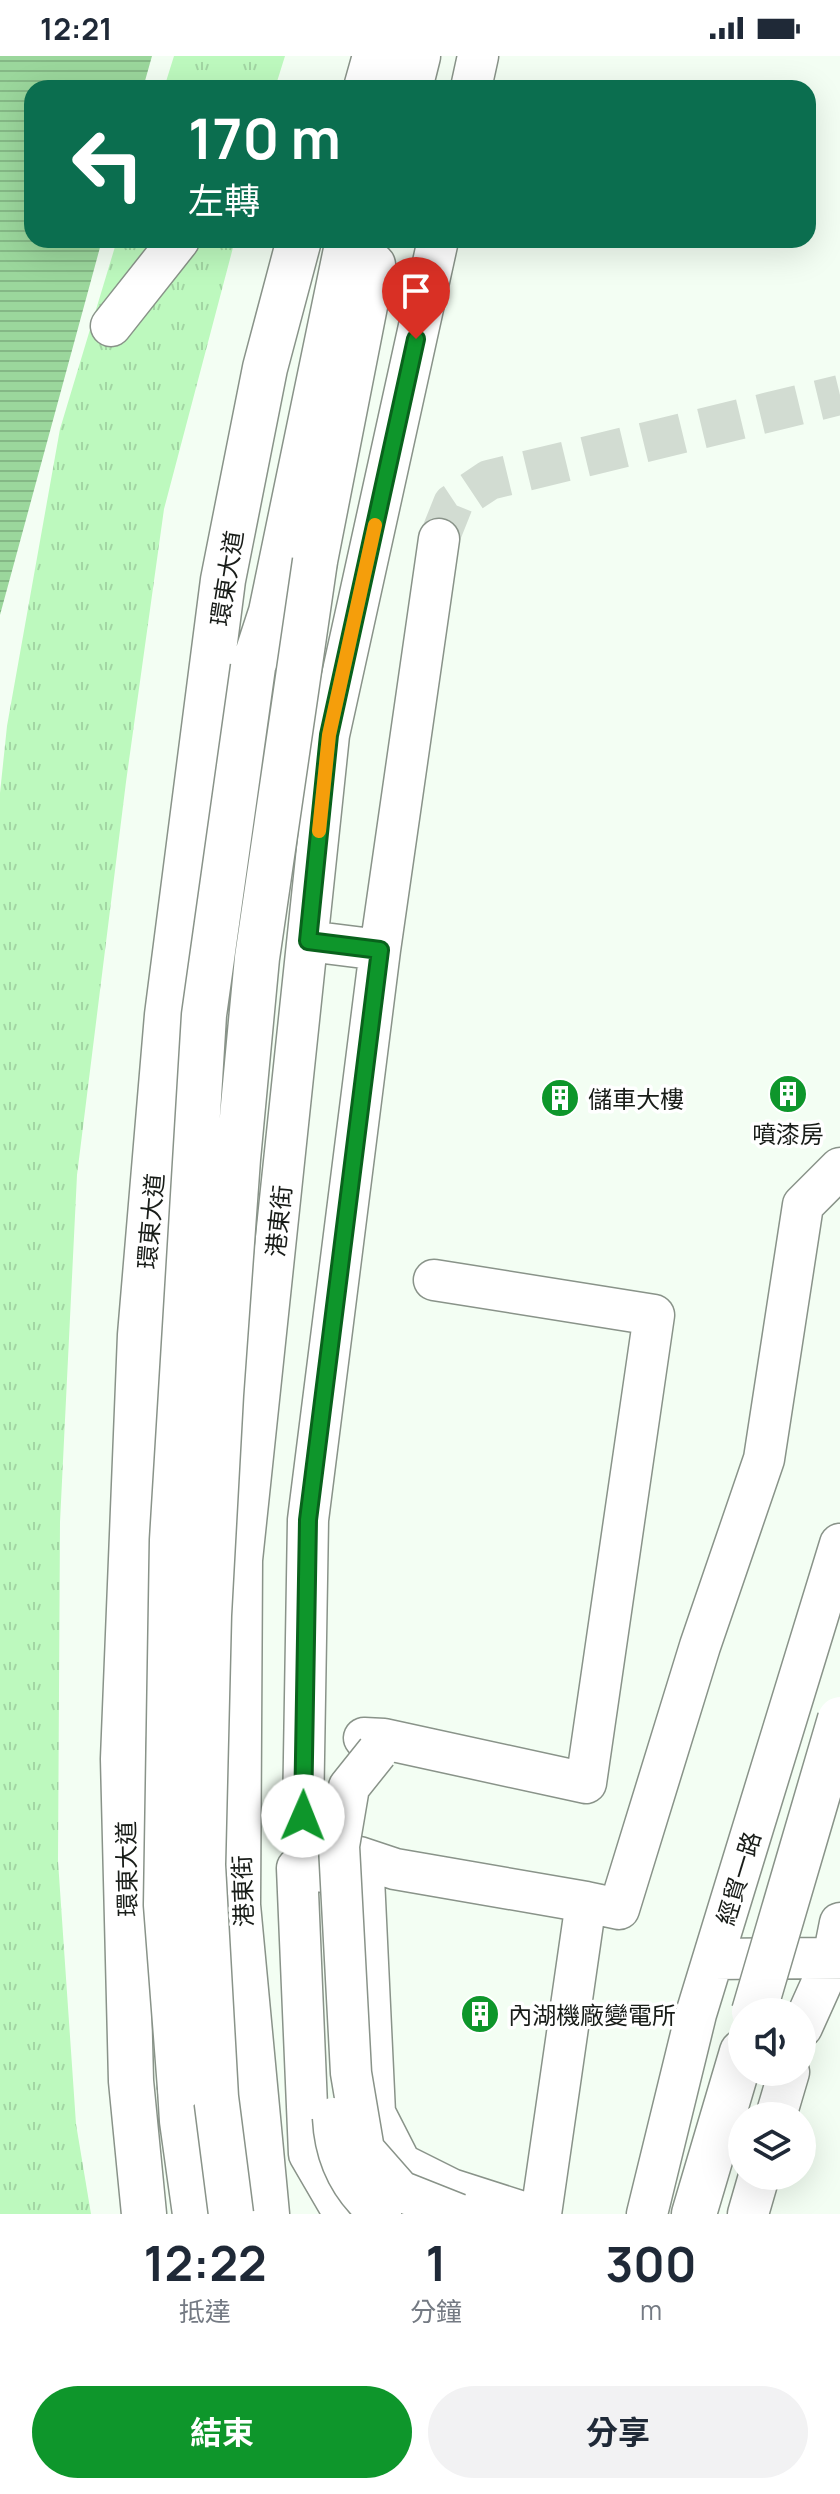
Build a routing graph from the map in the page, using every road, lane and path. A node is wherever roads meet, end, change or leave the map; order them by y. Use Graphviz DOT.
graph roads {
  1 [pos="347,56"];
  2 [pos="375,56"];
  3 [pos="418,56"];
  4 [pos="478,56"];
  5 [pos="341,80"];
  6 [pos="368,80"];
  7 [pos="412,80"];
  8 [pos="473,80"];
  9 [pos="173,248"];
  10 [pos="297,248"];
  11 [pos="324,248"];
  12 [pos="346,248"];
  13 [pos="376,248"];
  14 [pos="436,248"];
  15 [pos="111,326"];
  16 [pos="439,539"];
  17 [pos="253,667"];
  18 [pos="329,735"];
  19 [pos="308,941"];
  20 [pos="380,950"];
  21 [pos="840,1168"];
  22 [pos="434,1280"];
  23 [pos="840,1544"];
  24 [pos="840,1719"];
  25 [pos="375,1743"];
  26 [pos="303,1816"];
  27 [pos="359,1857"];
  28 [pos="586,1902"];
  29 [pos="838,1946"];
  30 [pos="714,1959"];
  31 [pos="758,1998"];
  32 [pos="815,1998"];
  33 [pos="732,2086"];
  34 [pos="755,2190"];
  35 [pos="144,2214"];
  36 [pos="173,2214"];
  37 [pos="195,2214"];
  38 [pos="231,2214"];
  39 [pos="269,2214"];
  40 [pos="344,2214"];
  41 [pos="381,2214"];
  42 [pos="458,2214"];
  43 [pos="529,2214"];
  44 [pos="541,2214"];
  45 [pos="647,2214"];
  46 [pos="694,2214"];
  47 [pos="748,2214"];
  1 -- 5 [label="highway"];
  2 -- 6 [label="highway"];
  3 -- 7 [label="highway"];
  4 -- 8 [label="street"];
  9 -- 15 [label="street"];
  10 -- 35 [label="highway, 環東大道"];
  11 -- 17 [label="highway"];
  12 -- 17 [label="highway"];
  13 -- 38 [label="highway, bridge"];
  14 -- 18 [label="street, 港東街"];
  16 -- 20 [label="street"];
  17 -- 37 [label="highway, bridge"];
  18 -- 19 [label="street, 港東街"];
  18 -- 36 [label="street"];
  19 -- 20 [label="street"];
  19 -- 39 [label="street, 港東街"];
  20 -- 26 [label="street"];
  21 -- 28 [label="street"];
  22 -- 25 [label="street"];
  23 -- 30 [label="street, 經貿一路"];
  24 -- 31 [label="highway, bridge"];
  25 -- 41 [label="street, bridge"];
  25 -- 42 [label="street, bridge"];
  27 -- 28 [label="street"];
  28 -- 44 [label="street"];
  29 -- 30 [label="street"];
  29 -- 32 [label="street"];
  30 -- 45 [label="street, 經貿一路"];
  33 -- 46 [label="highway"];
  34 -- 47 [label="street"];
  40 -- 43 [label="street"];
}
